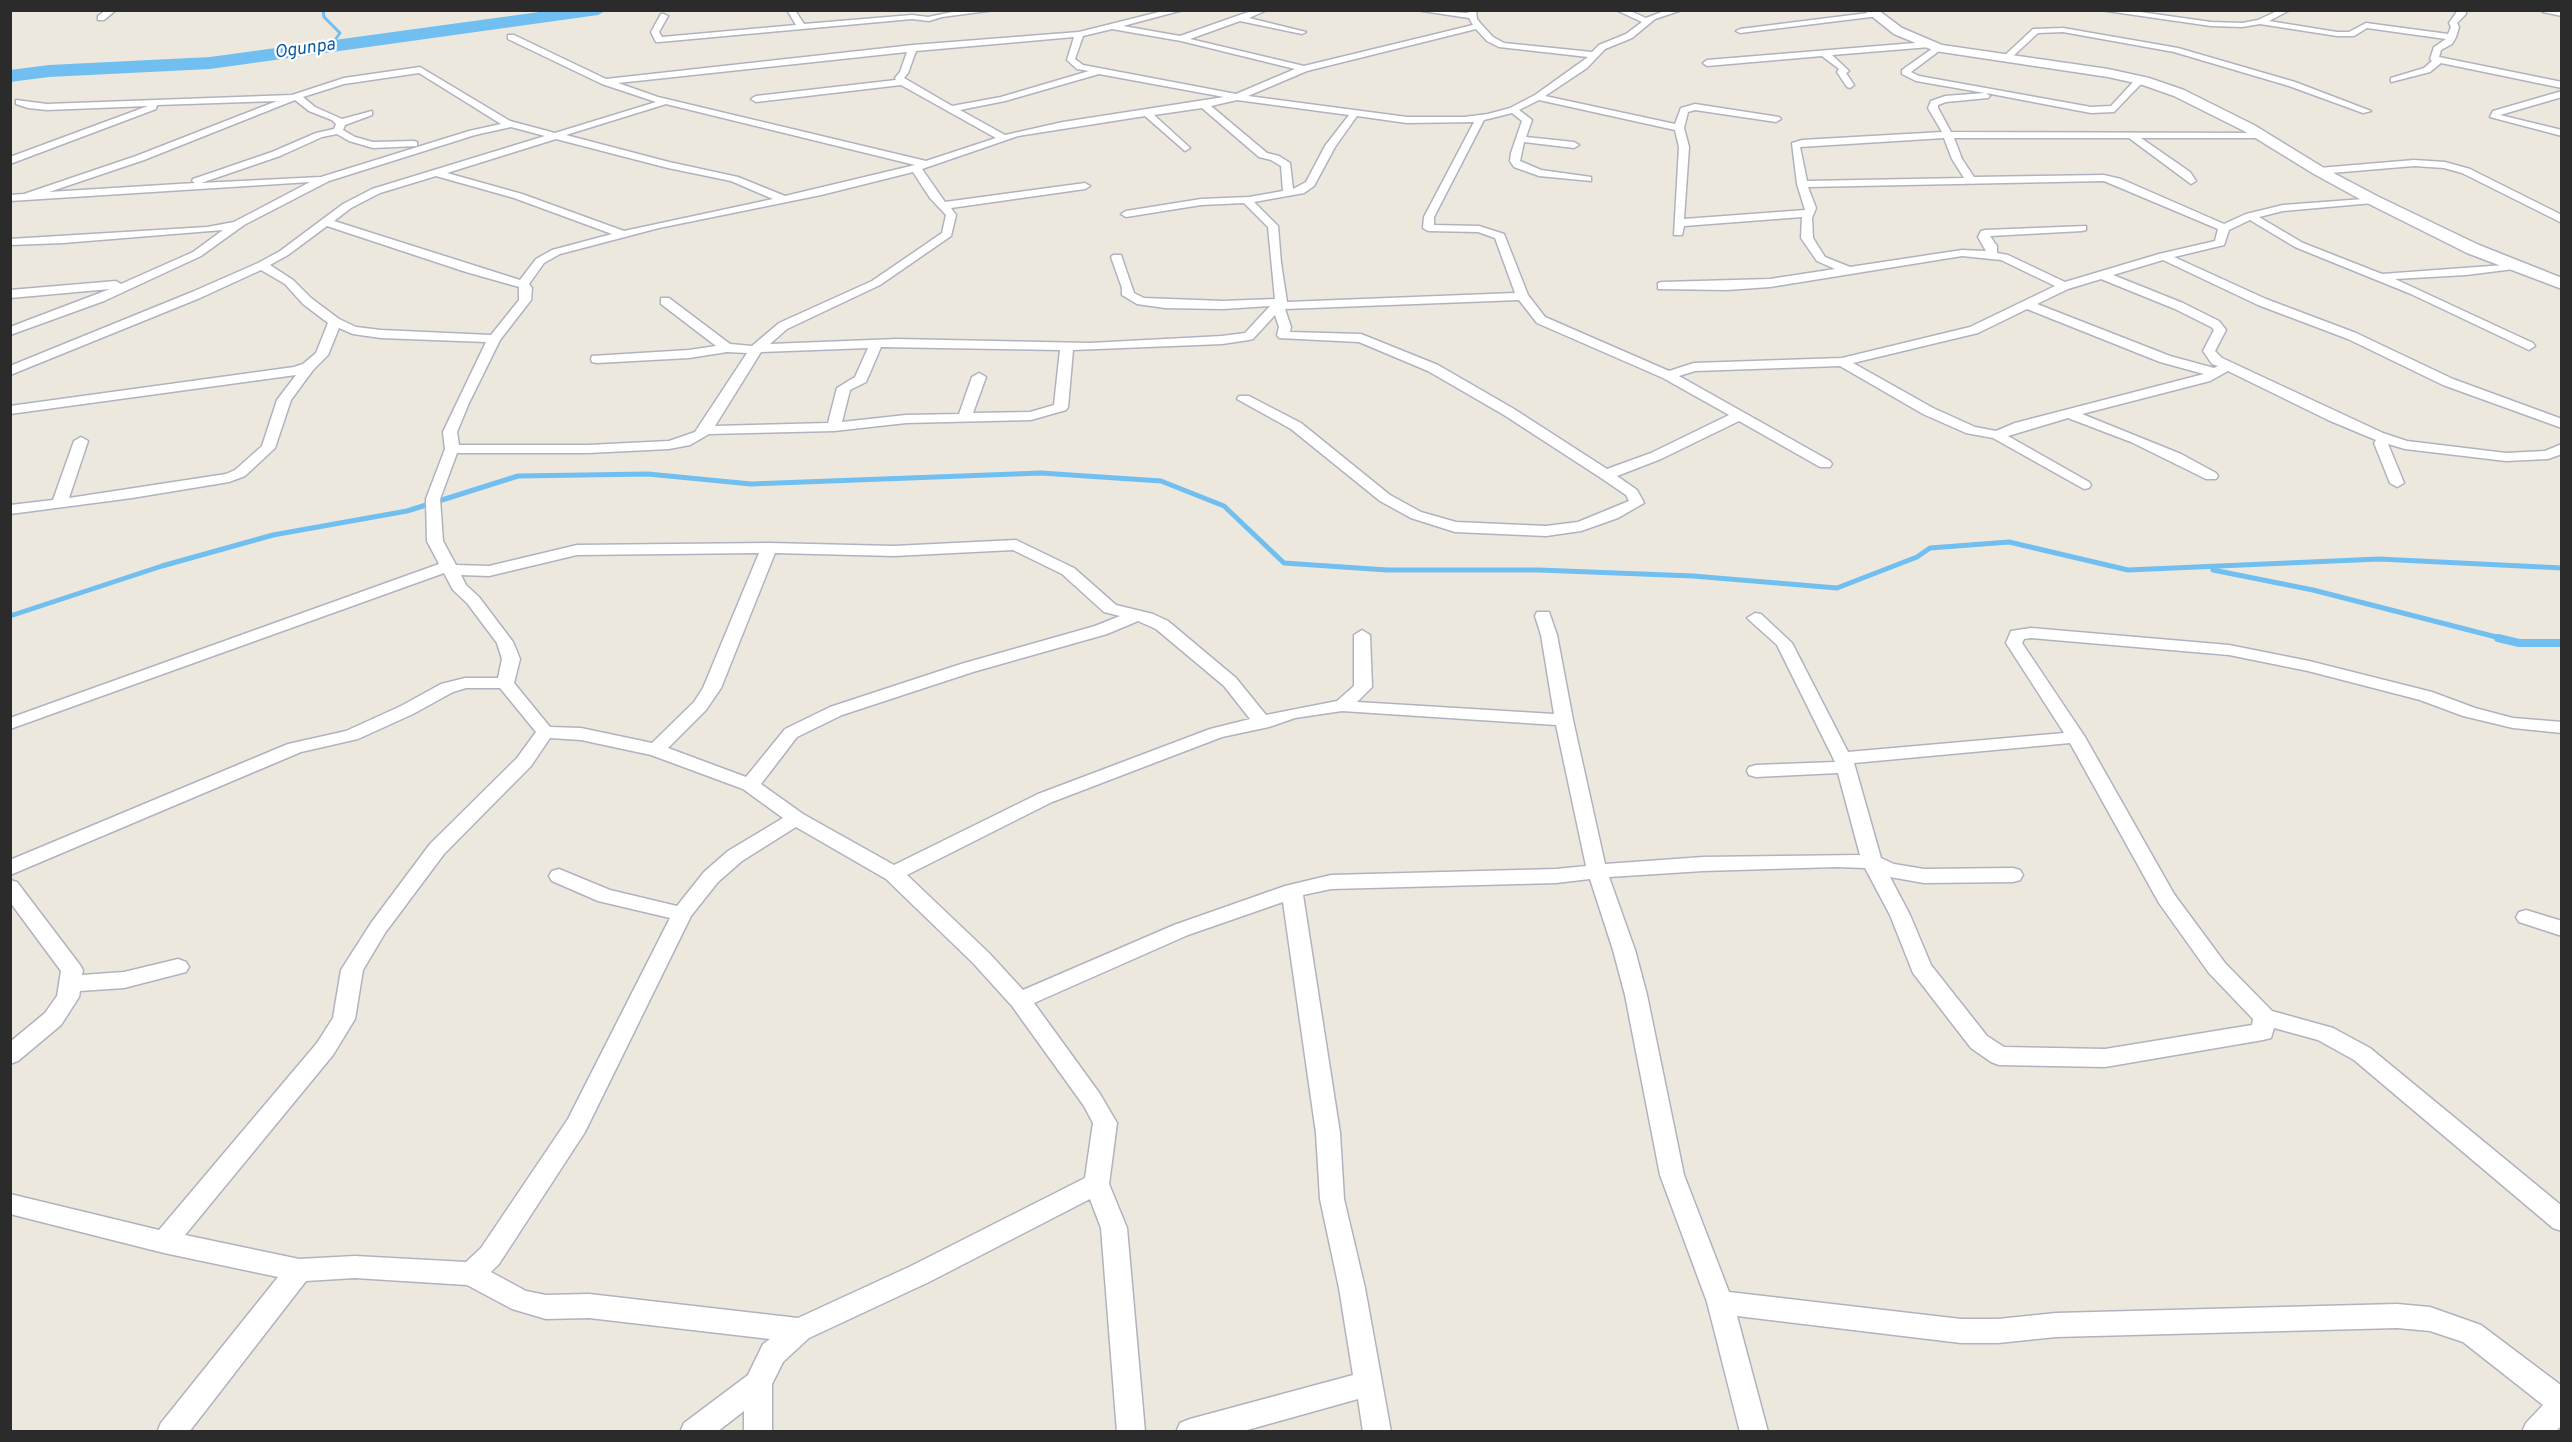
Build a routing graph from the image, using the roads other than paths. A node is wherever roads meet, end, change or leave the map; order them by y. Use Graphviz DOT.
graph roads {
  1 [pos="112,10"];
  2 [pos="791,10"];
  3 [pos="991,10"];
  4 [pos="1179,10"];
  5 [pos="1263,10"];
  6 [pos="1420,10"];
  7 [pos="1620,10"];
  8 [pos="1678,10"];
  9 [pos="2104,10"];
  10 [pos="2286,10"];
  11 [pos="2462,10"];
  12 [pos="2546,10"];
  13 [pos="1873,12"];
  14 [pos="1472,13"];
  15 [pos="2562,14"];
  16 [pos="927,15"];
  17 [pos="664,16"];
  18 [pos="101,18"];
  19 [pos="1239,18"];
  20 [pos="1647,21"];
  21 [pos="2259,22"];
  22 [pos="1107,26"];
  23 [pos="1478,26"];
  24 [pos="801,27"];
  25 [pos="1740,31"];
  26 [pos="1302,32"];
  27 [pos="1079,34"];
  28 [pos="511,37"];
  29 [pos="2452,37"];
  30 [pos="934,38"];
  31 [pos="1181,39"];
  32 [pos="1933,46"];
  33 [pos="914,48"];
  34 [pos="1825,54"];
  35 [pos="1594,55"];
  36 [pos="2007,57"];
  37 [pos="2438,61"];
  38 [pos="1707,63"];
  39 [pos="1304,69"];
  40 [pos="1099,71"];
  41 [pos="2394,80"];
  42 [pos="2144,81"];
  43 [pos="605,82"];
  44 [pos="902,82"];
  45 [pos="2551,84"];
  46 [pos="1850,85"];
  47 [pos="2562,85"];
  48 [pos="1999,92"];
  49 [pos="2562,92"];
  50 [pos="298,97"];
  51 [pos="1237,97"];
  52 [pos="1538,97"];
  53 [pos="756,99"];
  54 [pos="168,101"];
  55 [pos="668,101"];
  56 [pos="19,102"];
  57 [pos="1204,105"];
  58 [pos="950,110"];
  59 [pos="1513,110"];
  60 [pos="2366,111"];
  61 [pos="369,113"];
  62 [pos="1355,113"];
  63 [pos="1148,114"];
  64 [pos="1480,118"];
  65 [pos="1776,119"];
  66 [pos="512,124"];
  67 [pos="340,127"];
  68 [pos="1680,128"];
  69 [pos="2562,133"];
  70 [pos="1948,135"];
  71 [pos="2131,135"];
  72 [pos="2259,135"];
  73 [pos="557,136"];
  74 [pos="1004,138"];
  75 [pos="1521,139"];
  76 [pos="443,143"];
  77 [pos="1574,145"];
  78 [pos="1185,148"];
  79 [pos="10,161"];
  80 [pos="921,166"];
  81 [pos="2319,171"];
  82 [pos="437,173"];
  83 [pos="326,179"];
  84 [pos="1587,179"];
  85 [pos="1971,181"];
  86 [pos="2191,181"];
  87 [pos="1802,184"];
  88 [pos="1085,186"];
  89 [pos="185,187"];
  90 [pos="1288,193"];
  91 [pos="25,197"];
  92 [pos="10,198"];
  93 [pos="783,199"];
  94 [pos="2373,200"];
  95 [pos="1249,201"];
  96 [pos="942,206"];
  97 [pos="1810,213"];
  98 [pos="1126,214"];
  99 [pos="2250,216"];
  100 [pos="2562,219"];
  101 [pos="326,222"];
  102 [pos="240,223"];
  103 [pos="2082,228"];
  104 [pos="2224,228"];
  105 [pos="625,235"];
  106 [pos="10,242"];
  107 [pos="1992,254"];
  108 [pos="2163,256"];
  109 [pos="1117,257"];
  110 [pos="262,265"];
  111 [pos="2514,266"];
  112 [pos="1847,270"];
  113 [pos="2100,274"];
  114 [pos="2378,277"];
  115 [pos="131,284"];
  116 [pos="2562,284"];
  117 [pos="523,285"];
  118 [pos="1662,286"];
  119 [pos="2064,286"];
  120 [pos="10,294"];
  121 [pos="1522,296"];
  122 [pos="665,301"];
  123 [pos="1279,304"];
  124 [pos="2026,304"];
  125 [pos="333,328"];
  126 [pos="10,331"];
  127 [pos="1283,335"];
  128 [pos="1248,336"];
  129 [pos="494,339"];
  130 [pos="876,344"];
  131 [pos="2529,346"];
  132 [pos="1067,347"];
  133 [pos="727,348"];
  134 [pos="756,349"];
  135 [pos="597,359"];
  136 [pos="1842,362"];
  137 [pos="308,367"];
  138 [pos="2222,370"];
  139 [pos="10,371"];
  140 [pos="1668,375"];
  141 [pos="979,377"];
  142 [pos="1244,399"];
  143 [pos="10,410"];
  144 [pos="2070,414"];
  145 [pos="1739,416"];
  146 [pos="965,417"];
  147 [pos="2562,424"];
  148 [pos="834,427"];
  149 [pos="705,430"];
  150 [pos="1997,435"];
  151 [pos="2385,438"];
  152 [pos="81,441"];
  153 [pos="2562,448"];
  154 [pos="452,449"];
  155 [pos="1825,464"];
  156 [pos="1606,474"];
  157 [pos="2211,476"];
  158 [pos="2397,483"];
  159 [pos="2084,485"];
  160 [pos="60,505"];
  161 [pos="10,510"];
  162 [pos="770,548"];
  163 [pos="449,568"];
  164 [pos="1136,616"];
  165 [pos="1543,616"];
  166 [pos="1755,618"];
  167 [pos="1362,635"];
  168 [pos="505,683"];
  169 [pos="1342,706"];
  170 [pos="1563,720"];
  171 [pos="1263,723"];
  172 [pos="10,724"];
  173 [pos="2562,728"];
  174 [pos="545,732"];
  175 [pos="2076,737"];
  176 [pos="656,750"];
  177 [pos="1845,762"];
  178 [pos="1756,771"];
  179 [pos="750,785"];
  180 [pos="796,818"];
  181 [pos="1872,862"];
  182 [pos="10,868"];
  183 [pos="1598,871"];
  184 [pos="893,874"];
  185 [pos="2013,875"];
  186 [pos="559,876"];
  187 [pos="10,887"];
  188 [pos="1292,891"];
  189 [pos="682,914"];
  190 [pos="2526,917"];
  191 [pos="2562,930"];
  192 [pos="178,967"];
  193 [pos="72,984"];
  194 [pos="1020,1000"];
  195 [pos="2264,1017"];
  196 [pos="10,1055"];
  197 [pos="1097,1184"];
  198 [pos="10,1204"];
  199 [pos="2562,1221"];
  200 [pos="164,1242"];
  201 [pos="299,1270"];
  202 [pos="471,1274"];
  203 [pos="1720,1302"];
  204 [pos="800,1330"];
  205 [pos="758,1384"];
  206 [pos="1368,1384"];
  207 [pos="2562,1404"];
  208 [pos="171,1431"];
  209 [pos="694,1431"];
  210 [pos="758,1431"];
  211 [pos="1131,1431"];
  212 [pos="1190,1431"];
  213 [pos="1377,1431"];
  214 [pos="1754,1431"];
  215 [pos="2536,1431"];
  1 -- 18 [label="street"];
  2 -- 24 [label="street"];
  3 -- 16 [label="street"];
  4 -- 22 [label="street"];
  5 -- 19 [label="street"];
  6 -- 14 [label="street"];
  7 -- 20 [label="street"];
  8 -- 20 [label="street"];
  9 -- 21 [label="street"];
  10 -- 21 [label="street"];
  11 -- 29 [label="street"];
  12 -- 15 [label="street"];
  13 -- 25 [label="street"];
  13 -- 32 [label="street"];
  14 -- 23 [label="street"];
  16 -- 24 [label="street"];
  16 -- 30 [label="street"];
  17 -- 24 [label="street"];
  19 -- 26 [label="street"];
  19 -- 31 [label="street"];
  20 -- 35 [label="street"];
  21 -- 29 [label="street"];
  22 -- 27 [label="street"];
  22 -- 31 [label="street"];
  23 -- 35 [label="street"];
  23 -- 39 [label="street"];
  27 -- 30 [label="street"];
  27 -- 40 [label="street"];
  28 -- 43 [label="street"];
  29 -- 37 [label="street"];
  30 -- 33 [label="street"];
  31 -- 39 [label="street"];
  32 -- 34 [label="street"];
  32 -- 36 [label="street"];
  32 -- 48 [label="street"];
  33 -- 43 [label="street"];
  33 -- 44 [label="street"];
  34 -- 38 [label="street"];
  34 -- 46 [label="street"];
  35 -- 52 [label="street"];
  36 -- 42 [label="street"];
  36 -- 60 [label="street"];
  37 -- 41 [label="street"];
  37 -- 45 [label="street"];
  39 -- 51 [label="street"];
  40 -- 51 [label="street"];
  40 -- 58 [label="street"];
  42 -- 48 [label="street"];
  42 -- 72 [label="street"];
  43 -- 55 [label="street"];
  44 -- 53 [label="street"];
  44 -- 58 [label="street"];
  45 -- 47 [label="street"];
  45 -- 49 [label="street"];
  48 -- 70 [label="street"];
  49 -- 69 [label="street"];
  50 -- 54 [label="street"];
  50 -- 66 [label="street"];
  50 -- 67 [label="street"];
  50 -- 91 [label="street"];
  51 -- 57 [label="street"];
  51 -- 62 [label="street"];
  52 -- 59 [label="street"];
  52 -- 68 [label="street"];
  54 -- 56 [label="street"];
  54 -- 79 [label="street"];
  55 -- 73 [label="street"];
  55 -- 80 [label="street"];
  57 -- 63 [label="street"];
  57 -- 90 [label="street"];
  58 -- 74 [label="street"];
  59 -- 64 [label="street"];
  59 -- 75 [label="street"];
  61 -- 67 [label="street"];
  62 -- 64 [label="street"];
  62 -- 90 [label="street"];
  63 -- 74 [label="street"];
  63 -- 78 [label="street"];
  64 -- 121 [label="street"];
  65 -- 68 [label="street"];
  66 -- 73 [label="street"];
  66 -- 76 [label="street"];
  67 -- 76 [label="street"];
  67 -- 89 [label="street"];
  68 -- 97 [label="street"];
  70 -- 71 [label="street"];
  70 -- 85 [label="street"];
  70 -- 87 [label="street"];
  71 -- 72 [label="street"];
  71 -- 86 [label="street"];
  72 -- 81 [label="street"];
  73 -- 82 [label="street"];
  73 -- 93 [label="street"];
  74 -- 80 [label="street"];
  75 -- 77 [label="street"];
  75 -- 84 [label="street"];
  76 -- 83 [label="street"];
  80 -- 93 [label="street"];
  80 -- 96 [label="street"];
  81 -- 94 [label="street"];
  81 -- 100 [label="street"];
  82 -- 101 [label="street"];
  82 -- 105 [label="street"];
  83 -- 89 [label="street"];
  83 -- 102 [label="street"];
  85 -- 87 [label="street"];
  85 -- 104 [label="street"];
  87 -- 97 [label="street"];
  88 -- 96 [label="street"];
  89 -- 91 [label="street"];
  90 -- 95 [label="street"];
  91 -- 92 [label="street"];
  93 -- 105 [label="street"];
  94 -- 99 [label="street"];
  94 -- 111 [label="street"];
  95 -- 98 [label="street"];
  95 -- 123 [label="street"];
  96 -- 134 [label="street"];
  97 -- 112 [label="street"];
  99 -- 104 [label="street"];
  99 -- 114 [label="street"];
  101 -- 110 [label="street"];
  101 -- 117 [label="street"];
  102 -- 106 [label="street"];
  102 -- 115 [label="street"];
  103 -- 107 [label="street"];
  104 -- 108 [label="street"];
  105 -- 117 [label="street"];
  107 -- 112 [label="street"];
  107 -- 119 [label="street"];
  108 -- 113 [label="street"];
  108 -- 147 [label="street"];
  109 -- 123 [label="street"];
  110 -- 125 [label="street"];
  110 -- 139 [label="street"];
  111 -- 114 [label="street"];
  111 -- 116 [label="street"];
  112 -- 118 [label="street"];
  113 -- 119 [label="street"];
  113 -- 138 [label="street"];
  114 -- 131 [label="street"];
  115 -- 120 [label="street"];
  115 -- 126 [label="street"];
  117 -- 129 [label="street"];
  119 -- 124 [label="street"];
  121 -- 123 [label="street"];
  121 -- 140 [label="street"];
  122 -- 133 [label="street"];
  123 -- 127 [label="street"];
  123 -- 128 [label="street"];
  124 -- 136 [label="street"];
  124 -- 138 [label="street"];
  125 -- 129 [label="street"];
  125 -- 137 [label="street"];
  127 -- 128 [label="street"];
  127 -- 156 [label="street"];
  128 -- 132 [label="street"];
  129 -- 154 [label="street"];
  130 -- 132 [label="street"];
  130 -- 134 [label="street"];
  130 -- 148 [label="street"];
  132 -- 146 [label="street"];
  133 -- 134 [label="street"];
  133 -- 135 [label="street"];
  134 -- 149 [label="street"];
  136 -- 140 [label="street"];
  136 -- 150 [label="street"];
  137 -- 143 [label="street"];
  137 -- 160 [label="street"];
  138 -- 144 [label="street"];
  138 -- 151 [label="street"];
  140 -- 145 [label="street"];
  141 -- 146 [label="street"];
  142 -- 156 [label="street"];
  144 -- 150 [label="street"];
  144 -- 157 [label="street"];
  145 -- 155 [label="street"];
  145 -- 156 [label="street"];
  146 -- 148 [label="street"];
  148 -- 149 [label="street"];
  149 -- 154 [label="street"];
  150 -- 159 [label="street"];
  151 -- 153 [label="street"];
  151 -- 158 [label="street"];
  152 -- 160 [label="street"];
  154 -- 163 [label="street"];
  160 -- 161 [label="street"];
  162 -- 163 [label="street"];
  162 -- 164 [label="street"];
  162 -- 176 [label="street"];
  163 -- 168 [label="street"];
  163 -- 172 [label="street"];
  164 -- 171 [label="street"];
  164 -- 179 [label="street"];
  165 -- 170 [label="street"];
  166 -- 177 [label="street"];
  167 -- 169 [label="street"];
  168 -- 174 [label="street"];
  168 -- 182 [label="street"];
  169 -- 170 [label="street"];
  169 -- 171 [label="street"];
  170 -- 183 [label="street"];
  171 -- 184 [label="street"];
  173 -- 175 [label="street"];
  174 -- 176 [label="street"];
  174 -- 200 [label="street"];
  175 -- 177 [label="street"];
  175 -- 195 [label="street"];
  176 -- 179 [label="street"];
  177 -- 178 [label="street"];
  177 -- 181 [label="street"];
  179 -- 180 [label="street"];
  180 -- 184 [label="street"];
  180 -- 189 [label="street"];
  181 -- 183 [label="street"];
  181 -- 185 [label="street"];
  181 -- 195 [label="street"];
  183 -- 188 [label="street"];
  183 -- 203 [label="street"];
  184 -- 194 [label="street"];
  186 -- 189 [label="street"];
  187 -- 193 [label="street"];
  188 -- 194 [label="street"];
  188 -- 206 [label="street"];
  189 -- 202 [label="street"];
  190 -- 191 [label="street"];
  192 -- 193 [label="street"];
  193 -- 196 [label="street"];
  194 -- 197 [label="street"];
  195 -- 199 [label="street"];
  197 -- 204 [label="street"];
  197 -- 211 [label="street"];
  198 -- 200 [label="street"];
  200 -- 201 [label="street"];
  201 -- 202 [label="street"];
  201 -- 208 [label="street"];
  202 -- 204 [label="street"];
  203 -- 207 [label="street"];
  203 -- 214 [label="street"];
  204 -- 205 [label="street"];
  205 -- 209 [label="street"];
  205 -- 210 [label="street"];
  206 -- 212 [label="street"];
  206 -- 213 [label="street"];
  207 -- 215 [label="street"];
}
